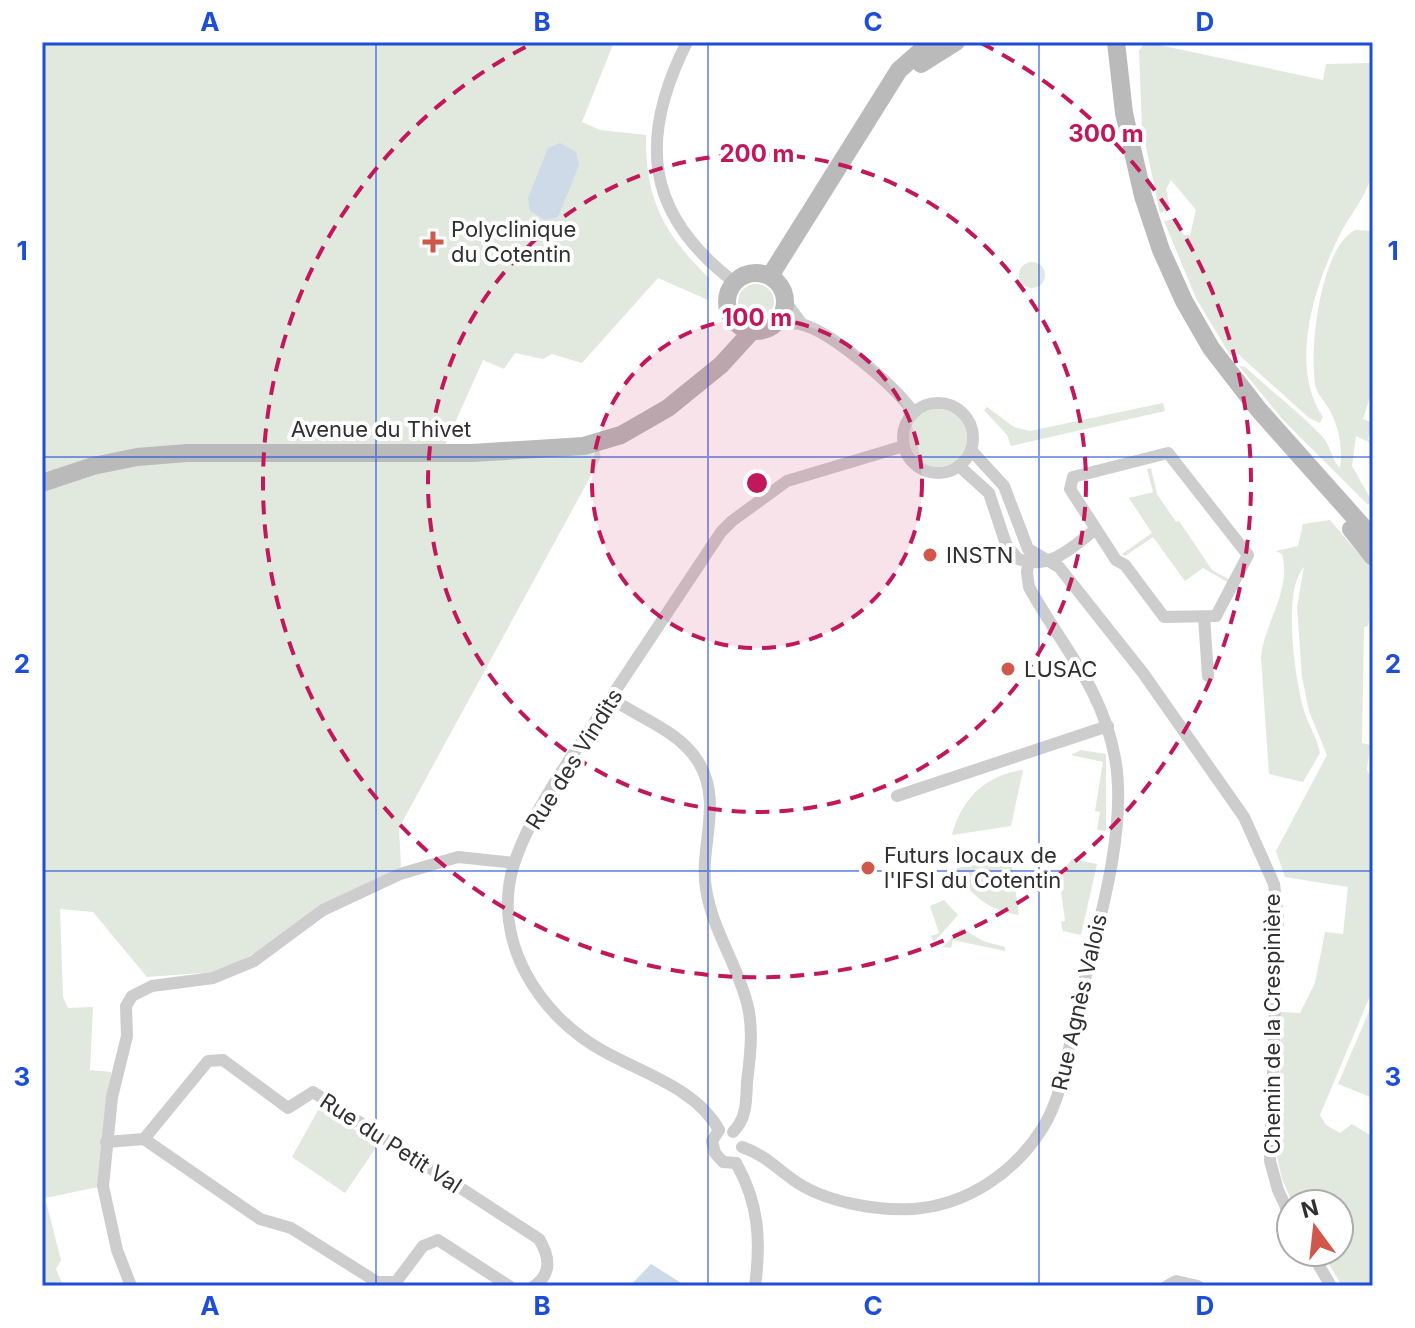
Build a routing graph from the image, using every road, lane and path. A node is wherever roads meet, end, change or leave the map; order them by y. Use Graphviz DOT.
graph roads {
  1 [pos="687,42"];
  2 [pos="931,42"];
  3 [pos="956,42"];
  4 [pos="1116,42"];
  5 [pos="1131,42"];
  6 [pos="890,87"];
  7 [pos="1129,122"];
  8 [pos="770,276"];
  9 [pos="734,282"];
  10 [pos="785,301"];
  11 [pos="733,321"];
  12 [pos="802,324"];
  13 [pos="775,325"];
  14 [pos="752,331"];
  15 [pos="703,377"];
  16 [pos="1259,410"];
  17 [pos="913,412"];
  18 [pos="904,446"];
  19 [pos="971,450"];
  20 [pos="959,466"];
  21 [pos="42,483"];
  22 [pos="1327,484"];
  23 [pos="1373,512"];
  24 [pos="1096,529"];
  25 [pos="1372,551"];
  26 [pos="1029,557"];
  27 [pos="1053,561"];
  28 [pos="1204,617"];
  29 [pos="1208,676"];
  30 [pos="612,699"];
  31 [pos="1108,726"];
  32 [pos="897,796"];
  33 [pos="514,863"];
  34 [pos="719,1130"];
  35 [pos="733,1132"];
  36 [pos="144,1139"];
  37 [pos="106,1142"];
  38 [pos="742,1147"];
  39 [pos="736,1163"];
  40 [pos="1277,1188"];
  41 [pos="1320,1268"];
  42 [pos="131,1286"];
  43 [pos="509,1286"];
  44 [pos="535,1286"];
  45 [pos="755,1286"];
  46 [pos="1167,1286"];
  47 [pos="1198,1286"];
  48 [pos="1331,1286"];
  1 -- 9 [label="street"];
  2 -- 6 [label="main road"];
  3 -- 6 [label="main road"];
  4 -- 7 [label="main road"];
  5 -- 7 [label="main road"];
  6 -- 8 [label="main road"];
  7 -- 16 [label="main road"];
  8 -- 9 [label="main road"];
  8 -- 10 [label="main road"];
  9 -- 11 [label="main road"];
  10 -- 12 [label="street"];
  10 -- 13 [label="main road"];
  11 -- 14 [label="main road"];
  11 -- 15 [label="main road, Avenue du Thivet"];
  12 -- 13 [label="street"];
  12 -- 17 [label="street"];
  13 -- 14 [label="main road"];
  14 -- 15 [label="main road, Avenue du Thivet"];
  15 -- 21 [label="main road, Avenue du Thivet"];
  16 -- 22 [label="main road"];
  16 -- 25 [label="main road"];
  17 -- 18 [label="street"];
  17 -- 19 [label="street"];
  18 -- 20 [label="street"];
  18 -- 30 [label="street, Rue des Vindits"];
  19 -- 20 [label="street"];
  19 -- 26 [label="street"];
  20 -- 26 [label="street"];
  22 -- 23 [label="main road"];
  22 -- 25 [label="main road"];
  24 -- 27 [label="street"];
  24 -- 28 [label="street"];
  24 -- 28 [label="street"];
  26 -- 27 [label="street"];
  26 -- 31 [label="street, Rue Agnès Valois"];
  27 -- 40 [label="street, Chemin de la Crespinière"];
  28 -- 29 [label="street"];
  30 -- 33 [label="street, Rue des Vindits"];
  30 -- 35 [label="street"];
  31 -- 32 [label="street"];
  31 -- 38 [label="street, Rue Agnès Valois"];
  33 -- 34 [label="street, Rue des Vindits"];
  33 -- 37 [label="street"];
  34 -- 35 [label="street"];
  34 -- 39 [label="street"];
  35 -- 38 [label="street"];
  36 -- 37 [label="street"];
  36 -- 43 [label="street"];
  36 -- 44 [label="street, Rue du Petit Val"];
  37 -- 42 [label="street"];
  38 -- 39 [label="street"];
  39 -- 45 [label="street"];
  41 -- 48 [label="street"];
  46 -- 47 [label="street"];
}
